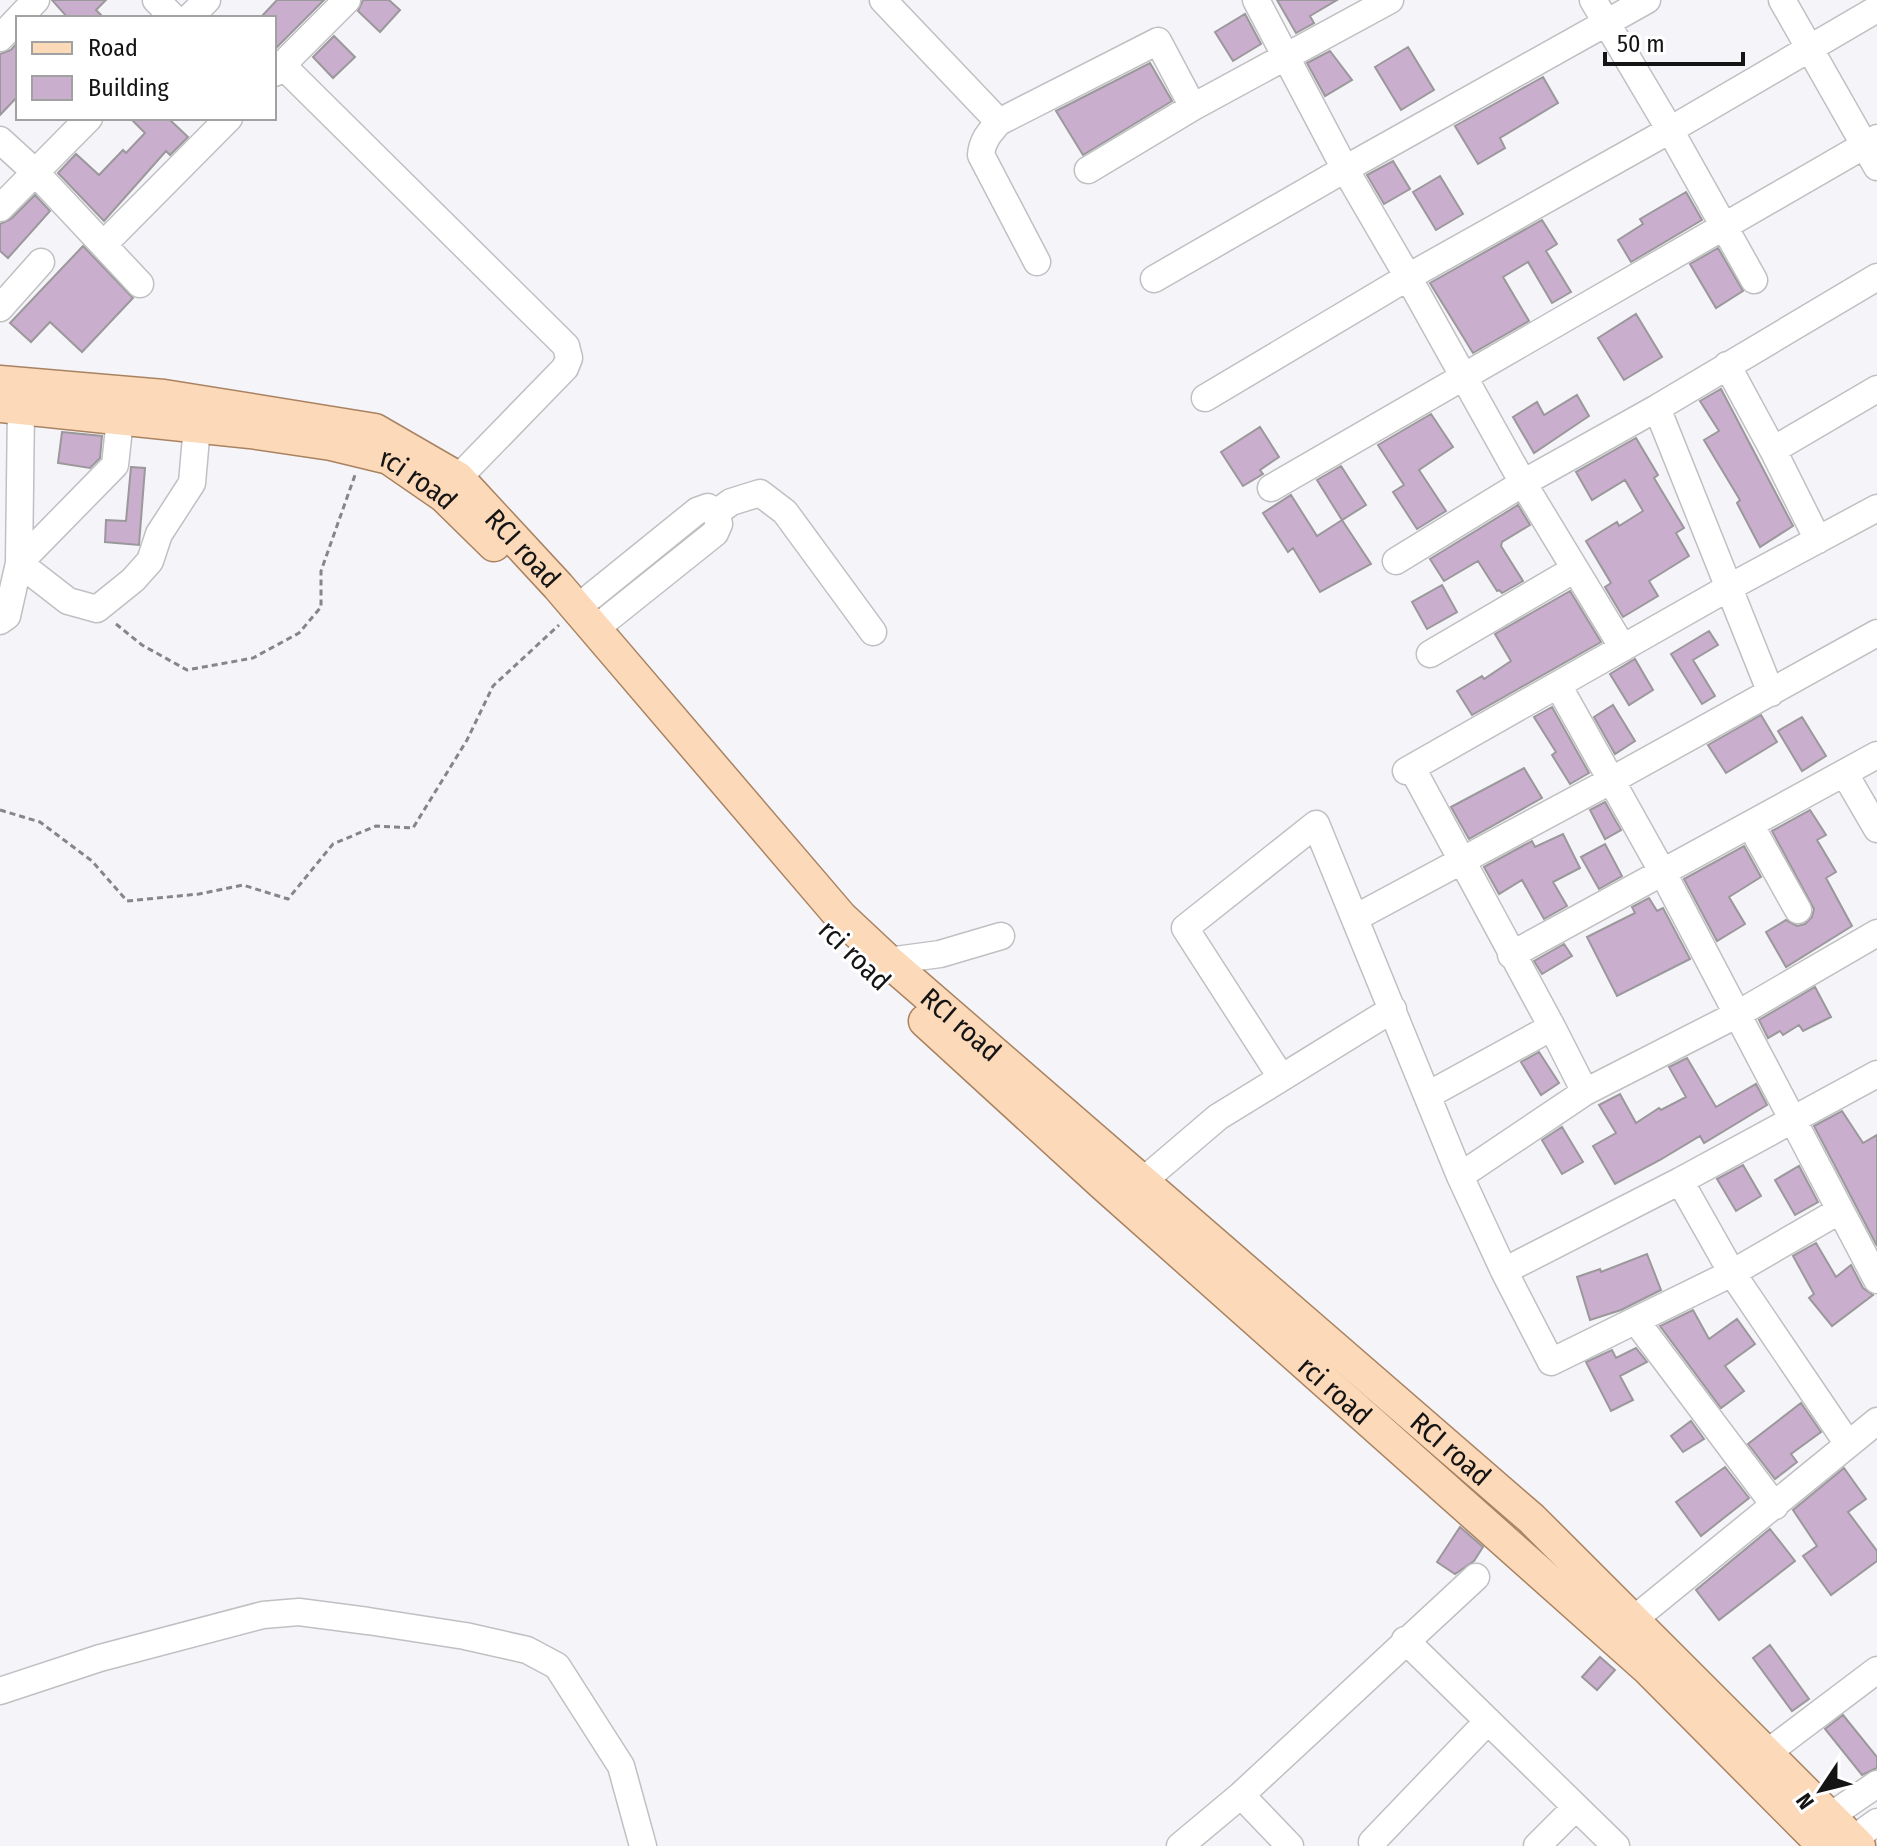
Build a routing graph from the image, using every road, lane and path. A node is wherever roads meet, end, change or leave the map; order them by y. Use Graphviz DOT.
graph roads {
  1 [pos="156,0"];
  2 [pos="207,0"];
  3 [pos="347,0"];
  4 [pos="883,0"];
  5 [pos="1256,0"];
  6 [pos="1390,0"];
  7 [pos="1593,0"];
  8 [pos="1647,0"];
  9 [pos="1782,0"];
  10 [pos="1877,9"];
  11 [pos="172,16"];
  12 [pos="191,16"];
  13 [pos="16,17"];
  14 [pos="1607,23"];
  15 [pos="0,38"];
  16 [pos="1811,50"];
  17 [pos="1287,57"];
  18 [pos="278,69"];
  19 [pos="1193,107"];
  20 [pos="87,120"];
  21 [pos="227,120"];
  22 [pos="999,122"];
  23 [pos="1670,130"];
  24 [pos="0,140"];
  25 [pos="1873,150"];
  26 [pos="1345,169"];
  27 [pos="1088,170"];
  28 [pos="35,172"];
  29 [pos="0,208"];
  30 [pos="1724,226"];
  31 [pos="104,244"];
  32 [pos="41,262"];
  33 [pos="1037,262"];
  34 [pos="1408,277"];
  35 [pos="1877,277"];
  36 [pos="1154,279"];
  37 [pos="1754,280"];
  38 [pos="140,284"];
  39 [pos="0,308"];
  40 [pos="1727,365"];
  41 [pos="1463,376"];
  42 [pos="0,382"];
  43 [pos="1877,389"];
  44 [pos="1205,398"];
  45 [pos="10,407"];
  46 [pos="1657,408"];
  47 [pos="120,419"];
  48 [pos="197,426"];
  49 [pos="1773,450"];
  50 [pos="364,452"];
  51 [pos="458,478"];
  52 [pos="1523,483"];
  53 [pos="1271,488"];
  54 [pos="1877,508"];
  55 [pos="1818,540"];
  56 [pos="1396,561"];
  57 [pos="19,563"];
  58 [pos="1575,569"];
  59 [pos="1728,588"];
  60 [pos="97,609"];
  61 [pos="578,620"];
  62 [pos="0,621"];
  63 [pos="873,632"];
  64 [pos="1877,633"];
  65 [pos="1623,648"];
  66 [pos="1430,654"];
  67 [pos="1558,685"];
  68 [pos="1771,693"];
  69 [pos="1877,755"];
  70 [pos="697,765"];
  71 [pos="1845,774"];
  72 [pos="1612,780"];
  73 [pos="0,810"];
  74 [pos="1751,826"];
  75 [pos="1877,829"];
  76 [pos="1462,862"];
  77 [pos="1663,873"];
  78 [pos="1798,910"];
  79 [pos="1355,918"];
  80 [pos="1877,933"];
  81 [pos="1001,936"];
  82 [pos="1511,955"];
  83 [pos="888,961"];
  84 [pos="1393,1009"];
  85 [pos="1736,1015"];
  86 [pos="1552,1027"];
  87 [pos="1281,1077"];
  88 [pos="1876,1078"];
  89 [pos="1585,1092"];
  90 [pos="1428,1095"];
  91 [pos="1792,1122"];
  92 [pos="1460,1176"];
  93 [pos="1143,1181"];
  94 [pos="1680,1181"];
  95 [pos="1839,1211"];
  96 [pos="1199,1250"];
  97 [pos="1504,1271"];
  98 [pos="1732,1273"];
  99 [pos="1877,1278"];
  100 [pos="1636,1321"];
  101 [pos="1877,1421"];
  102 [pos="1848,1444"];
  103 [pos="1775,1506"];
  104 [pos="1476,1577"];
  105 [pos="1633,1620"];
  106 [pos="1405,1640"];
  107 [pos="1877,1670"];
  108 [pos="0,1691"];
  109 [pos="1488,1721"];
  110 [pos="1767,1753"];
  111 [pos="1877,1784"];
  112 [pos="1241,1795"];
  113 [pos="1576,1807"];
  114 [pos="1848,1834"];
  115 [pos="1372,1842"];
  116 [pos="643,1846"];
  117 [pos="1180,1846"];
  118 [pos="1290,1846"];
  119 [pos="1537,1846"];
  120 [pos="1616,1846"];
  1 -- 11 [label="street"];
  2 -- 12 [label="street"];
  3 -- 18 [label="street"];
  4 -- 22 [label="street"];
  5 -- 17 [label="street"];
  6 -- 17 [label="street"];
  7 -- 14 [label="street"];
  8 -- 14 [label="street"];
  9 -- 16 [label="street"];
  10 -- 16 [label="street"];
  13 -- 15 [label="street"];
  14 -- 23 [label="street"];
  14 -- 26 [label="street"];
  16 -- 23 [label="street"];
  16 -- 25 [label="street"];
  17 -- 19 [label="street"];
  17 -- 26 [label="street"];
  18 -- 51 [label="street"];
  19 -- 22 [label="street"];
  19 -- 27 [label="street"];
  20 -- 28 [label="street"];
  21 -- 31 [label="street"];
  22 -- 33 [label="street"];
  23 -- 30 [label="street"];
  23 -- 34 [label="street"];
  24 -- 28 [label="street"];
  25 -- 30 [label="street"];
  26 -- 34 [label="street"];
  26 -- 36 [label="street"];
  28 -- 29 [label="street"];
  28 -- 31 [label="street"];
  30 -- 37 [label="street"];
  30 -- 41 [label="street"];
  31 -- 38 [label="street"];
  32 -- 39 [label="street"];
  34 -- 41 [label="street"];
  34 -- 44 [label="street"];
  35 -- 40 [label="street"];
  40 -- 46 [label="street"];
  40 -- 49 [label="street"];
  41 -- 52 [label="street"];
  41 -- 53 [label="street"];
  42 -- 51 [label="main road, RCI road"];
  43 -- 49 [label="street"];
  45 -- 47 [label="main road, rci road"];
  45 -- 57 [label="street"];
  46 -- 52 [label="street"];
  46 -- 59 [label="street"];
  47 -- 48 [label="main road, rci road"];
  47 -- 57 [label="street"];
  48 -- 50 [label="main road, rci road"];
  48 -- 60 [label="street"];
  49 -- 55 [label="street"];
  50 -- 60 [label="path"];
  50 -- 61 [label="main road, rci road"];
  51 -- 61 [label="main road, RCI road"];
  52 -- 56 [label="street"];
  52 -- 58 [label="street"];
  54 -- 55 [label="street"];
  55 -- 59 [label="street"];
  57 -- 60 [label="street"];
  57 -- 62 [label="street"];
  58 -- 65 [label="street"];
  58 -- 66 [label="street"];
  59 -- 65 [label="street"];
  59 -- 68 [label="street"];
  61 -- 63 [label="street"];
  61 -- 70 [label="main road, RCI road"];
  61 -- 73 [label="path"];
  64 -- 68 [label="street"];
  65 -- 67 [label="street"];
  67 -- 72 [label="street"];
  67 -- 76 [label="street"];
  68 -- 72 [label="street"];
  69 -- 71 [label="street"];
  70 -- 83 [label="main road, RCI road"];
  70 -- 96 [label="main road, rci road"];
  71 -- 74 [label="street"];
  71 -- 75 [label="street"];
  72 -- 76 [label="street"];
  72 -- 77 [label="street"];
  74 -- 77 [label="street"];
  74 -- 78 [label="street"];
  76 -- 79 [label="street"];
  76 -- 82 [label="street"];
  77 -- 82 [label="street"];
  77 -- 85 [label="street"];
  79 -- 84 [label="street"];
  79 -- 87 [label="street"];
  80 -- 85 [label="street"];
  81 -- 83 [label="street"];
  82 -- 86 [label="street"];
  83 -- 93 [label="main road, RCI road"];
  84 -- 87 [label="street"];
  84 -- 90 [label="street"];
  85 -- 89 [label="street"];
  85 -- 91 [label="street"];
  86 -- 89 [label="street"];
  86 -- 90 [label="street"];
  87 -- 93 [label="street"];
  88 -- 91 [label="street"];
  89 -- 92 [label="street"];
  90 -- 92 [label="street"];
  91 -- 94 [label="street"];
  91 -- 95 [label="street"];
  92 -- 97 [label="street"];
  93 -- 96 [label="main road, RCI road"];
  94 -- 97 [label="street"];
  94 -- 98 [label="street"];
  95 -- 98 [label="street"];
  95 -- 99 [label="street"];
  96 -- 105 [label="main road, RCI road"];
  96 -- 114 [label="main road, rci road"];
  97 -- 100 [label="street"];
  98 -- 100 [label="street"];
  98 -- 102 [label="street"];
  100 -- 103 [label="street"];
  101 -- 102 [label="street"];
  102 -- 103 [label="street"];
  103 -- 105 [label="street"];
  104 -- 106 [label="street"];
  105 -- 110 [label="main road, RCI road"];
  106 -- 109 [label="street"];
  106 -- 112 [label="street"];
  107 -- 110 [label="street"];
  108 -- 116 [label="street"];
  109 -- 113 [label="street"];
  109 -- 115 [label="street"];
  110 -- 114 [label="main road, RCI road"];
  111 -- 114 [label="street"];
  112 -- 117 [label="street"];
  112 -- 118 [label="street"];
  113 -- 119 [label="street"];
  113 -- 120 [label="street"];
}
